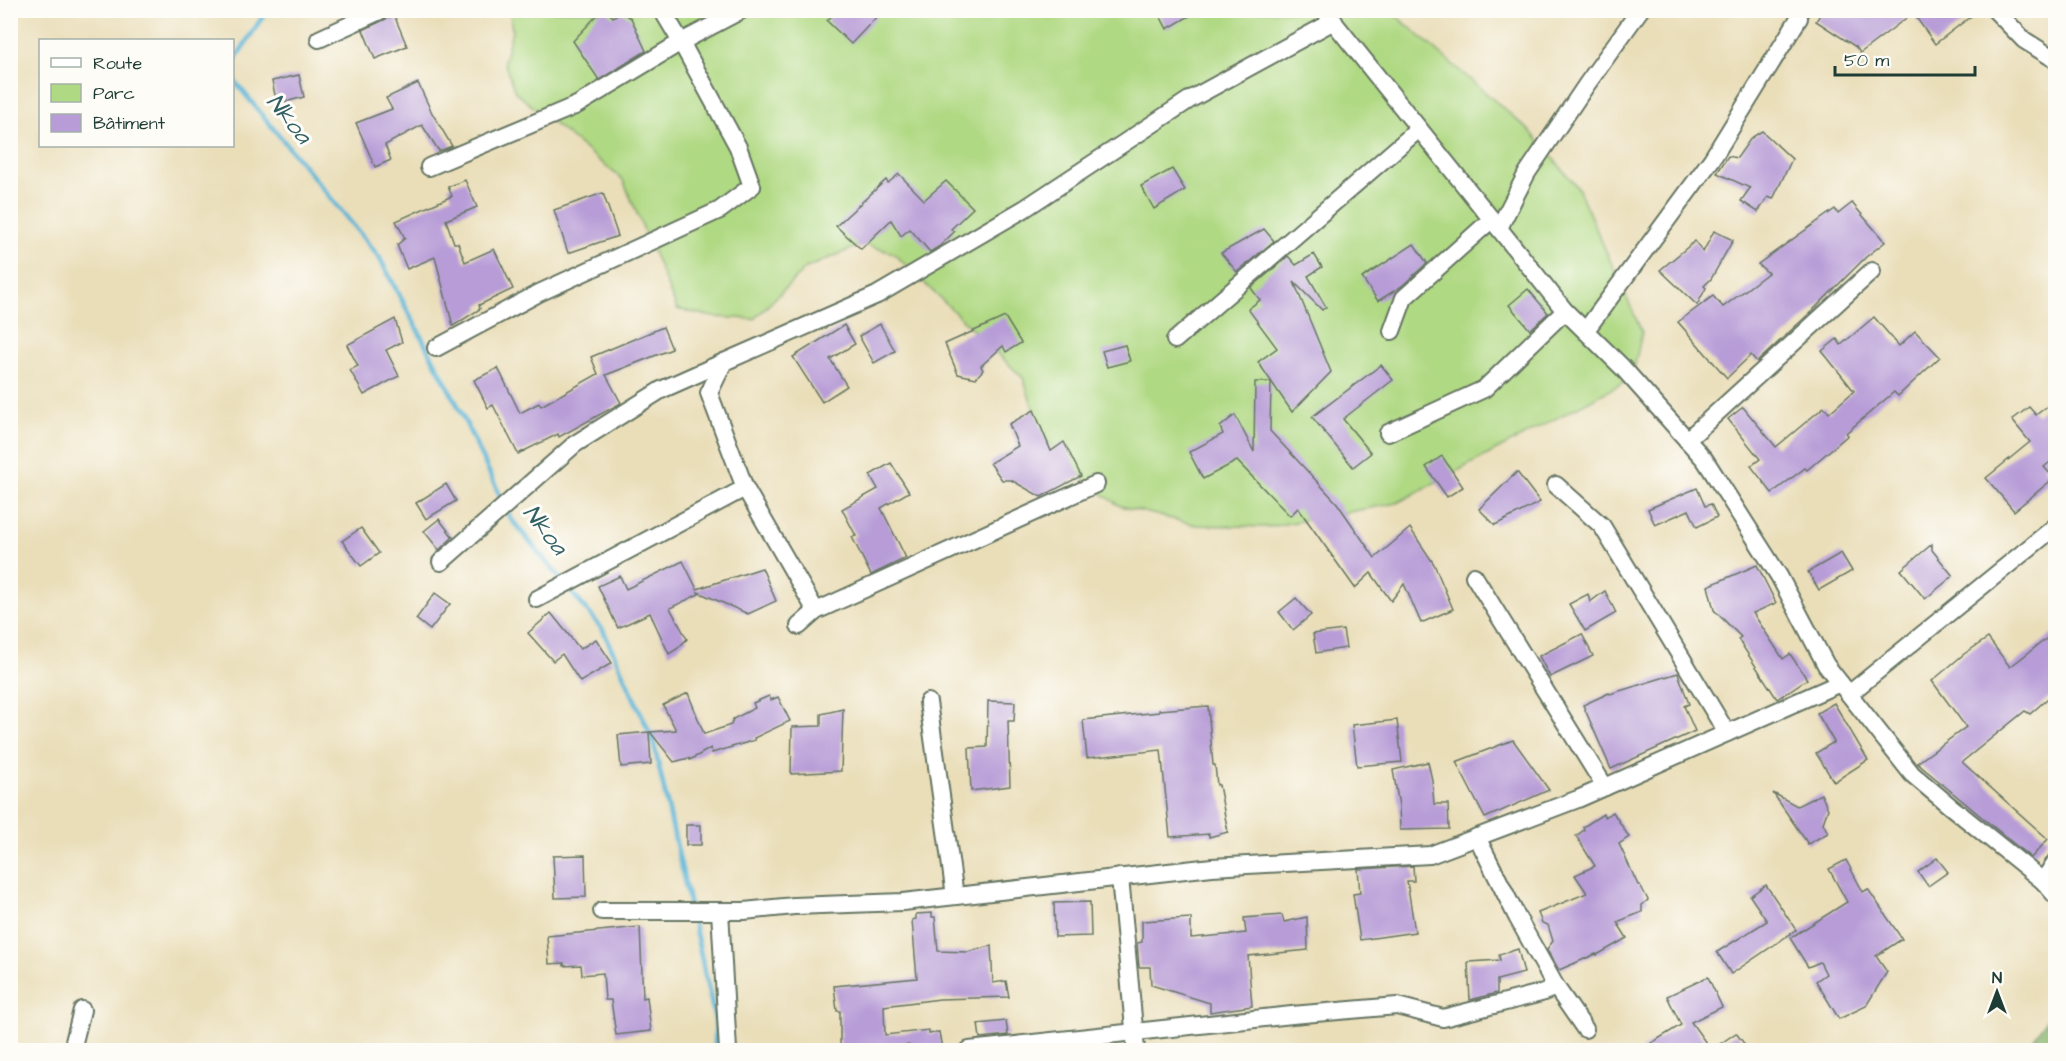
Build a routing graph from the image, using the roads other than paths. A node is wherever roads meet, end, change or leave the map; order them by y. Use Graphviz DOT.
graph roads {
  1 [pos="382,10"];
  2 [pos="662,10"];
  3 [pos="742,10"];
  4 [pos="1641,10"];
  5 [pos="1995,10"];
  6 [pos="1330,14"];
  7 [pos="1799,18"];
  8 [pos="319,39"];
  9 [pos="681,42"];
  10 [pos="2055,60"];
  11 [pos="1419,129"];
  12 [pos="429,167"];
  13 [pos="1496,223"];
  14 [pos="1872,271"];
  15 [pos="1566,311"];
  16 [pos="1586,330"];
  17 [pos="1392,331"];
  18 [pos="1175,340"];
  19 [pos="436,348"];
  20 [pos="724,362"];
  21 [pos="1389,433"];
  22 [pos="1688,440"];
  23 [pos="1096,484"];
  24 [pos="1556,485"];
  25 [pos="745,488"];
  26 [pos="2055,526"];
  27 [pos="441,562"];
  28 [pos="1474,576"];
  29 [pos="537,599"];
  30 [pos="816,611"];
  31 [pos="799,626"];
  32 [pos="1844,688"];
  33 [pos="928,702"];
  34 [pos="1727,734"];
  35 [pos="1605,787"];
  36 [pos="1477,837"];
  37 [pos="2055,861"];
  38 [pos="1120,877"];
  39 [pos="2043,881"];
  40 [pos="955,896"];
  41 [pos="2055,896"];
  42 [pos="602,911"];
  43 [pos="720,911"];
  44 [pos="1556,987"];
  45 [pos="82,1010"];
  46 [pos="1585,1029"];
  47 [pos="1134,1031"];
  48 [pos="72,1050"];
  49 [pos="728,1050"];
  50 [pos="969,1050"];
  51 [pos="1136,1050"];
  1 -- 8 [label="street"];
  2 -- 9 [label="street"];
  3 -- 9 [label="street"];
  4 -- 13 [label="street"];
  5 -- 10 [label="street"];
  6 -- 11 [label="street"];
  6 -- 20 [label="street"];
  7 -- 16 [label="street"];
  9 -- 12 [label="street"];
  9 -- 19 [label="street"];
  11 -- 13 [label="street"];
  11 -- 18 [label="street"];
  13 -- 15 [label="street"];
  13 -- 17 [label="street"];
  14 -- 22 [label="street"];
  15 -- 16 [label="street"];
  15 -- 21 [label="street"];
  16 -- 22 [label="street"];
  20 -- 25 [label="street"];
  20 -- 27 [label="street"];
  22 -- 32 [label="street"];
  23 -- 30 [label="street"];
  24 -- 34 [label="street"];
  25 -- 29 [label="street"];
  25 -- 30 [label="street"];
  26 -- 32 [label="street"];
  28 -- 35 [label="street"];
  30 -- 31 [label="street"];
  32 -- 34 [label="street"];
  32 -- 39 [label="street"];
  33 -- 40 [label="street"];
  34 -- 35 [label="street"];
  35 -- 36 [label="street"];
  36 -- 38 [label="street"];
  36 -- 44 [label="street"];
  37 -- 39 [label="street"];
  38 -- 40 [label="street"];
  38 -- 47 [label="street"];
  39 -- 41 [label="street"];
  40 -- 43 [label="street"];
  42 -- 43 [label="street"];
  43 -- 49 [label="street"];
  44 -- 46 [label="street"];
  44 -- 47 [label="street"];
  45 -- 48 [label="street"];
  47 -- 50 [label="street"];
  47 -- 51 [label="street"];
}
